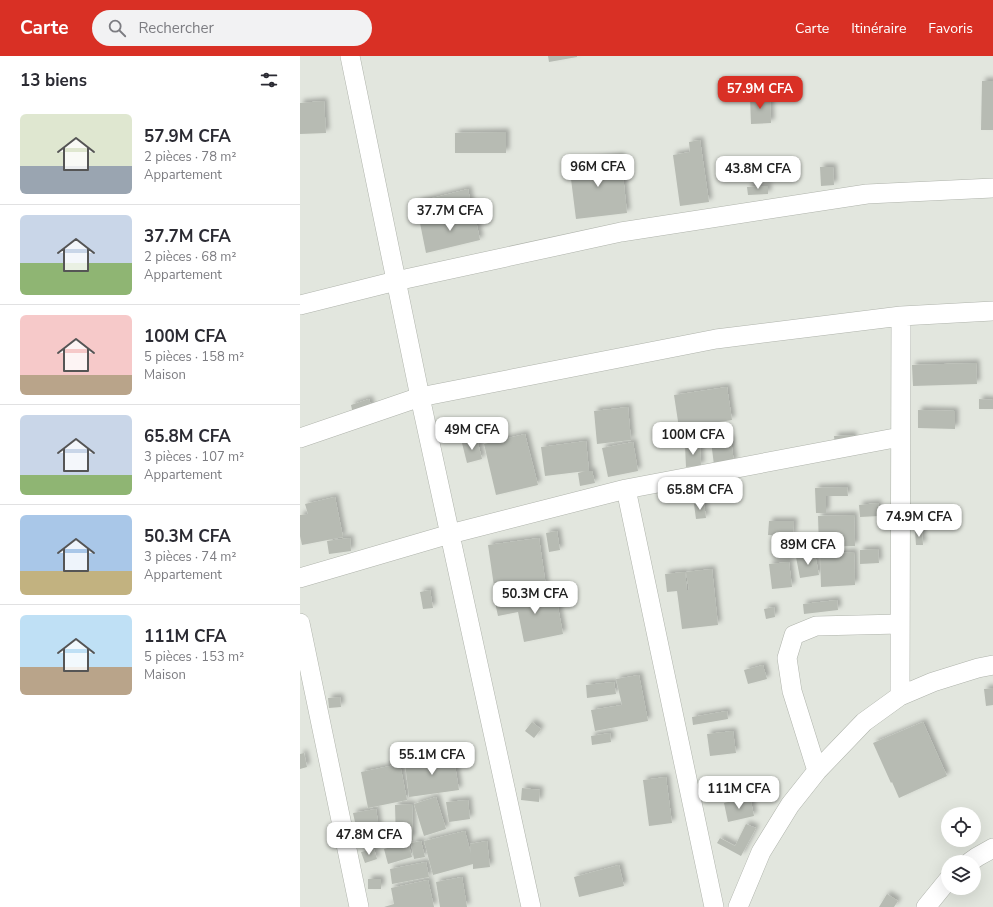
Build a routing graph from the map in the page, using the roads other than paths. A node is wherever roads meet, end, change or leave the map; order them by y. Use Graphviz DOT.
graph roads {
  1 [pos="350,56"];
  2 [pos="993,188"];
  3 [pos="396,281"];
  4 [pos="300,305"];
  5 [pos="993,311"];
  6 [pos="901,316"];
  7 [pos="420,397"];
  8 [pos="900,437"];
  9 [pos="300,438"];
  10 [pos="626,489"];
  11 [pos="450,534"];
  12 [pos="300,578"];
  13 [pos="300,623"];
  14 [pos="900,624"];
  15 [pos="993,665"];
  16 [pos="900,696"];
  17 [pos="817,771"];
  18 [pos="993,848"];
  19 [pos="981,855"];
  20 [pos="941,889"];
  21 [pos="359,907"];
  22 [pos="531,907"];
  23 [pos="714,907"];
  24 [pos="738,907"];
  25 [pos="926,907"];
  1 -- 3 [label="street"];
  2 -- 3 [label="street"];
  3 -- 4 [label="street"];
  3 -- 7 [label="street"];
  5 -- 6 [label="street"];
  6 -- 7 [label="street"];
  6 -- 8 [label="street"];
  7 -- 9 [label="street"];
  7 -- 11 [label="street"];
  8 -- 10 [label="street"];
  8 -- 14 [label="street"];
  10 -- 11 [label="street"];
  10 -- 23 [label="street"];
  11 -- 12 [label="street"];
  11 -- 22 [label="street"];
  13 -- 21 [label="street"];
  14 -- 16 [label="street"];
  14 -- 17 [label="street"];
  15 -- 16 [label="street"];
  16 -- 17 [label="street"];
  17 -- 24 [label="street"];
  18 -- 19 [label="street"];
  20 -- 25 [label="street"];
}
